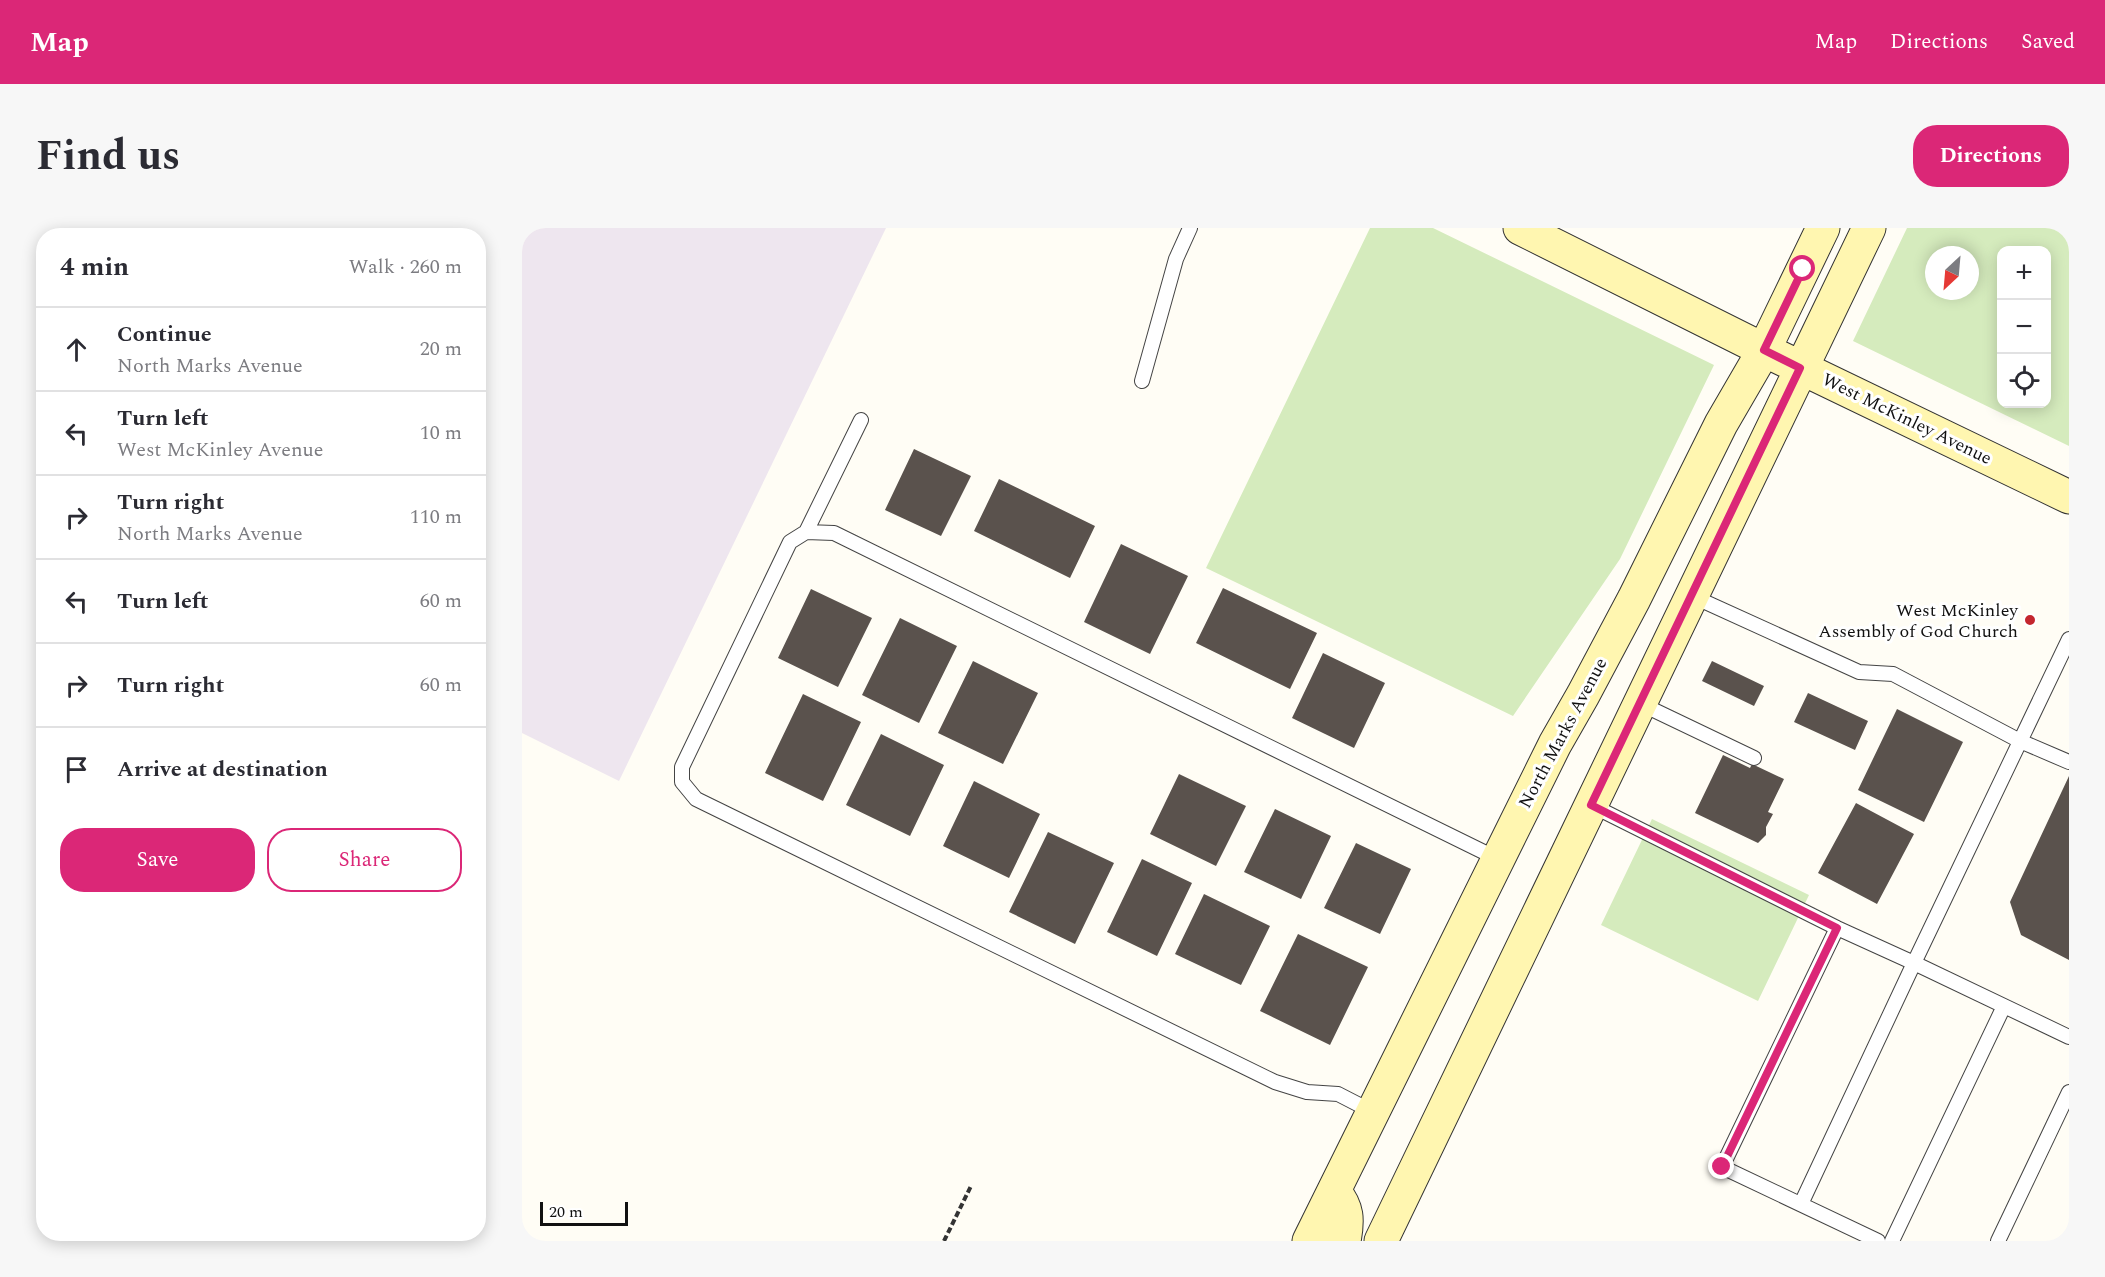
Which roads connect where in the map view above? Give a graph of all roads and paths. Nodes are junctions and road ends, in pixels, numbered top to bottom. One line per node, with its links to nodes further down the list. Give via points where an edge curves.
1 (1190, 228): 7 (lane, via 1176,259)
2 (1520, 228): 5 (main road, West McKinley Avenue)
3 (1823, 228): 5 (main road, North Marks Avenue)
4 (1869, 228): 6 (main road)
5 (1764, 350): 6 (main road, West McKinley Avenue); 18 (main road, North Marks Avenue, via 1721,424)
6 (1800, 368): 9 (main road, West McKinley Avenue); 11 (main road)
7 (1142, 381)
8 (861, 420): 10 (lane)
9 (2069, 497)
10 (806, 532): 18 (lane, via 834,533); 24 (lane, via 790,542 682,767 682,783 696,799 1275,1082 1307,1092 1338,1094)
11 (1691, 596): 13 (main road); 14 (lane, via 1859,672 1893,674)
12 (2069, 639): 14 (lane)
13 (1639, 703): 15 (lane); 17 (main road)
14 (2020, 741): 16 (lane); 20 (lane)
15 (1754, 758)
16 (2069, 762)
17 (1591, 805): 19 (lane); 31 (main road)
18 (1498, 859): 24 (main road, North Marks Avenue)
19 (1837, 928): 20 (lane); 27 (lane, via 1722,1167)
20 (1914, 963): 21 (lane); 27 (lane)
21 (2004, 1006): 22 (lane); 33 (lane)
22 (2069, 1037)
23 (2069, 1092): 34 (lane)
24 (1373, 1112): 26 (main road, North Marks Avenue)
25 (970, 1186): 28 (path)
26 (1334, 1191): 29 (main road, North Marks Avenue); 30 (main road, via 1347,1216)
27 (1801, 1204): 32 (lane)
28 (944, 1241)
29 (1309, 1241)
30 (1344, 1241)
31 (1381, 1241)
32 (1878, 1241)
33 (1892, 1241)
34 (1998, 1241)

